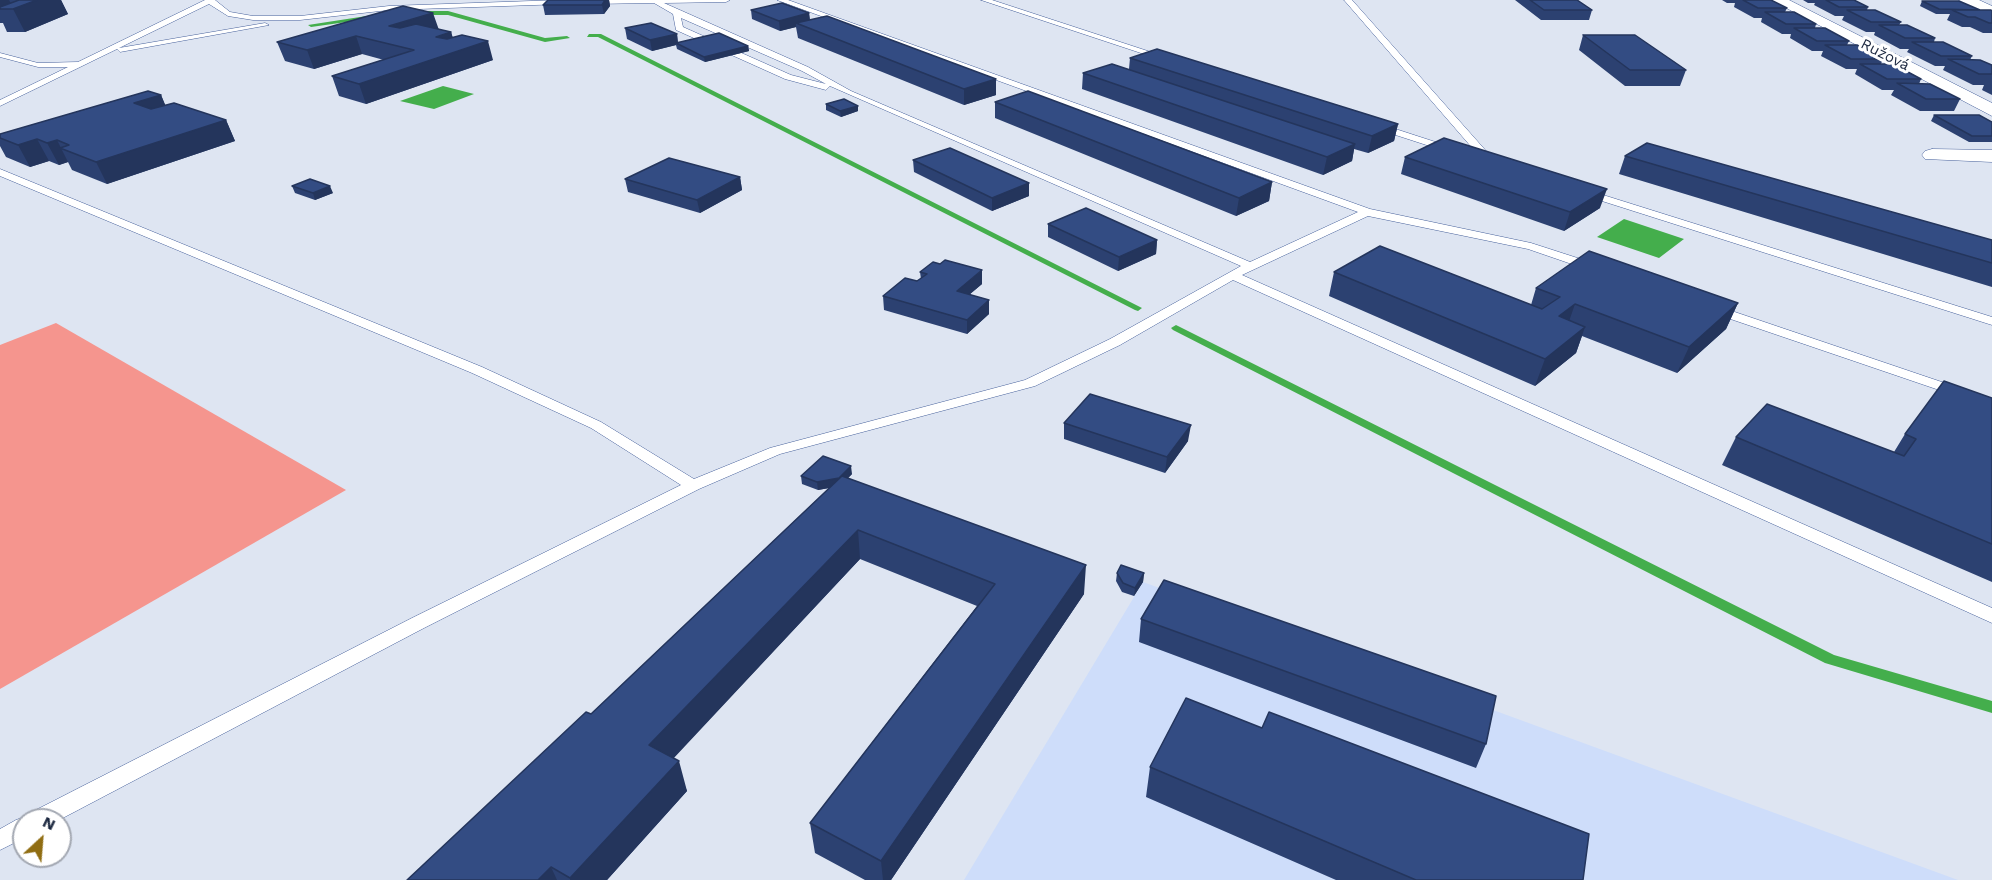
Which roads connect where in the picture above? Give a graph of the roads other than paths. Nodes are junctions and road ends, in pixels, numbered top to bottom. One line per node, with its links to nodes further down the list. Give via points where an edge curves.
1 (210, 0): 13 (lane, via 228,14); 14 (lane)
2 (726, 0): 8 (lane)
3 (781, 0): 28 (lane)
4 (985, 0): 16 (lane)
5 (1348, 0): 24 (lane, via 1498,165)
6 (1778, 0): 20 (street, Ružová)
7 (1966, 0): 11 (street)
8 (655, 1): 10 (lane); 12 (lane)
9 (576, 2): 13 (lane, via 388,8)
10 (587, 2)
11 (1992, 11)
12 (676, 13): 18 (lane, via 805,69); 18 (lane, via 679,28 788,77)
13 (300, 18): 14 (lane)
14 (109, 51): 17 (lane)
15 (0, 55): 17 (lane, via 38,65)
16 (1177, 62)
17 (82, 63): 19 (lane)
18 (848, 93): 29 (lane)
19 (0, 103)
20 (1992, 110)
21 (1368, 123): 22 (lane)
22 (1458, 152)
23 (1932, 155): 25 (street)
24 (1470, 156)
25 (1992, 156)
26 (0, 172): 35 (lane, via 477,370 596,425)
27 (1572, 188): 33 (lane)
28 (1367, 212): 29 (lane); 30 (lane, via 1530,246)
29 (1250, 266): 31 (lane)
30 (1609, 273)
31 (1232, 275): 35 (lane, via 1115,342 1030,383 775,451); 36 (lane)
32 (1698, 304): 34 (lane)
33 (1992, 321)
34 (1992, 404)
35 (693, 485): 37 (lane)
36 (1992, 616)
37 (61, 808)

